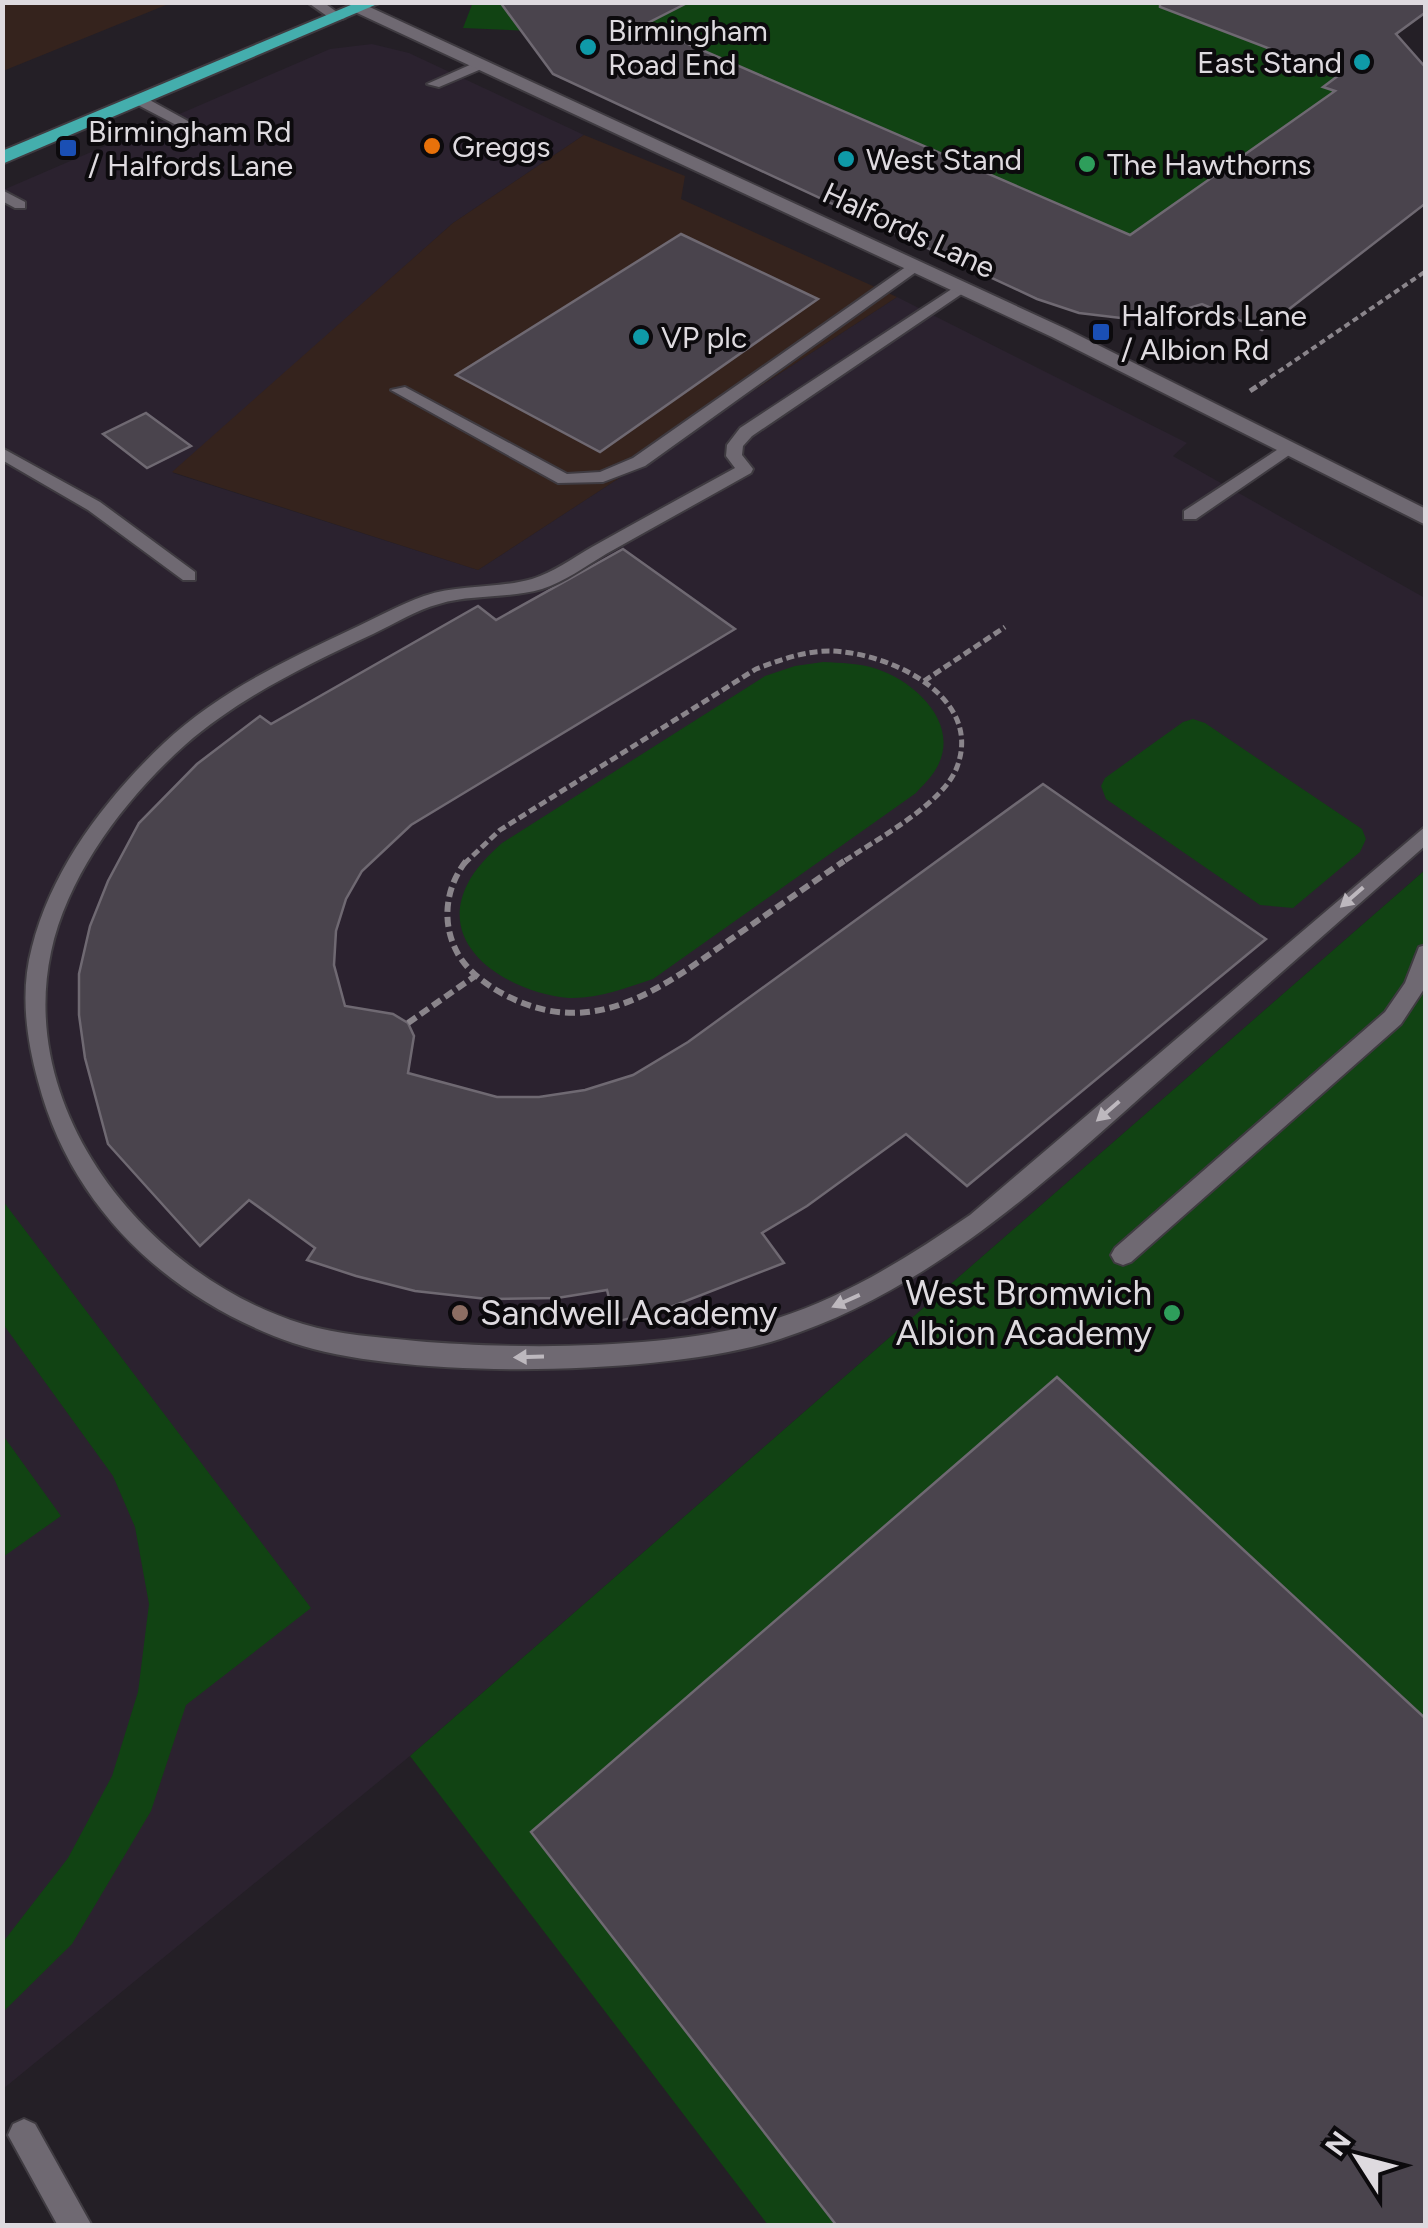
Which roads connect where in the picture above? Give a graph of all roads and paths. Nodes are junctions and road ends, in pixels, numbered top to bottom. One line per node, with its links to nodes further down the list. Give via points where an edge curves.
1 (313, 2): 3 (lane)
2 (368, 5): 3 (highway); 4 (street, Halfords Lane)
3 (339, 18): 6 (highway)
4 (481, 64): 5 (lane); 11 (street, Halfords Lane)
5 (434, 84)
6 (141, 101): 7 (lane); 8 (highway)
7 (210, 137)
8 (2, 158)
9 (2, 194): 10 (lane)
10 (20, 204)
11 (916, 266): 13 (street, Halfords Lane); 14 (lane, via 639,462 603,477 564,479)
12 (1426, 271): 15 (path)
13 (961, 288): 15 (street, Halfords Lane); 23 (lane, one-way to 13, via 1008,1200 941,1250 849,1301 746,1338 624,1354 499,1358 295,1332 223,1298 152,1250 96,1190 64,1128 41,1056 36,984 52,917 81,856 130,788 181,738 256,686 428,601 541,584 746,469 734,456 746,432)
14 (399, 390)
15 (1220, 412): 16 (street, Halfords Lane)
16 (1289, 447): 18 (lane); 19 (street, Halfords Lane)
17 (2, 452): 20 (lane, via 94,506)
18 (1190, 516)
19 (1426, 518)
20 (189, 576)
21 (1005, 627): 22 (path)
22 (924, 681): 25 (path, via 865,656 789,656 756,669 500,830 454,877 444,909 451,942); 25 (path, via 953,710 963,738 958,767 936,797 654,994 574,1014 536,1009)
23 (1426, 833)
24 (1426, 953): 27 (lane, via 1394,1018)
25 (475, 976): 26 (path)
26 (408, 1023)
27 (1123, 1255)
28 (24, 2135): 29 (lane)
29 (76, 2226)

